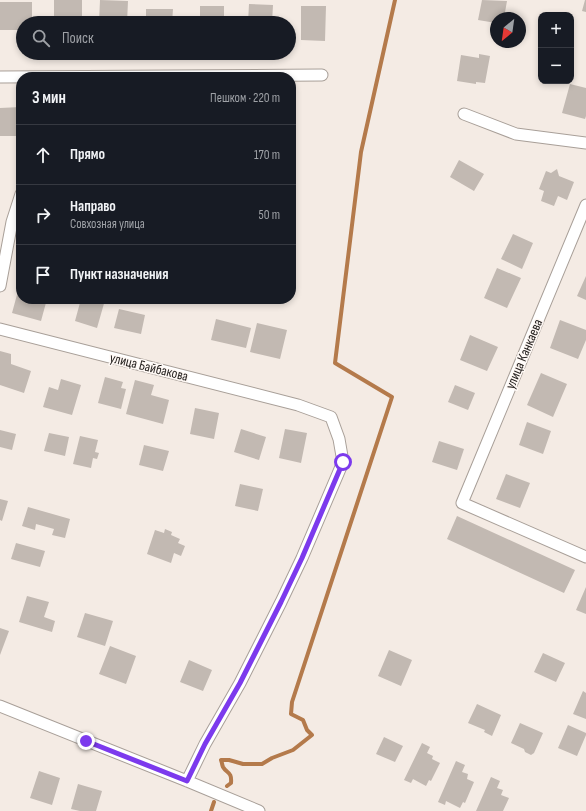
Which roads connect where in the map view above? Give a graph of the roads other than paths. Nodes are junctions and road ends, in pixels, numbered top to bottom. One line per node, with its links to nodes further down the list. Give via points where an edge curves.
1 (296, 75): 2 (street)
2 (322, 75)
3 (0, 77): 4 (street)
4 (16, 77)
5 (464, 114): 6 (street, via 516,134)
6 (586, 143)
7 (586, 206): 11 (street, улица Канкаева, via 462,503)
8 (16, 210): 9 (street)
9 (0, 286)
10 (0, 329): 13 (street, улица Байбакова, via 298,405 331,417 339,439 343,462 281,602)
11 (586, 557)
12 (0, 706): 13 (street)
13 (187, 781): 14 (street)
14 (259, 811)

